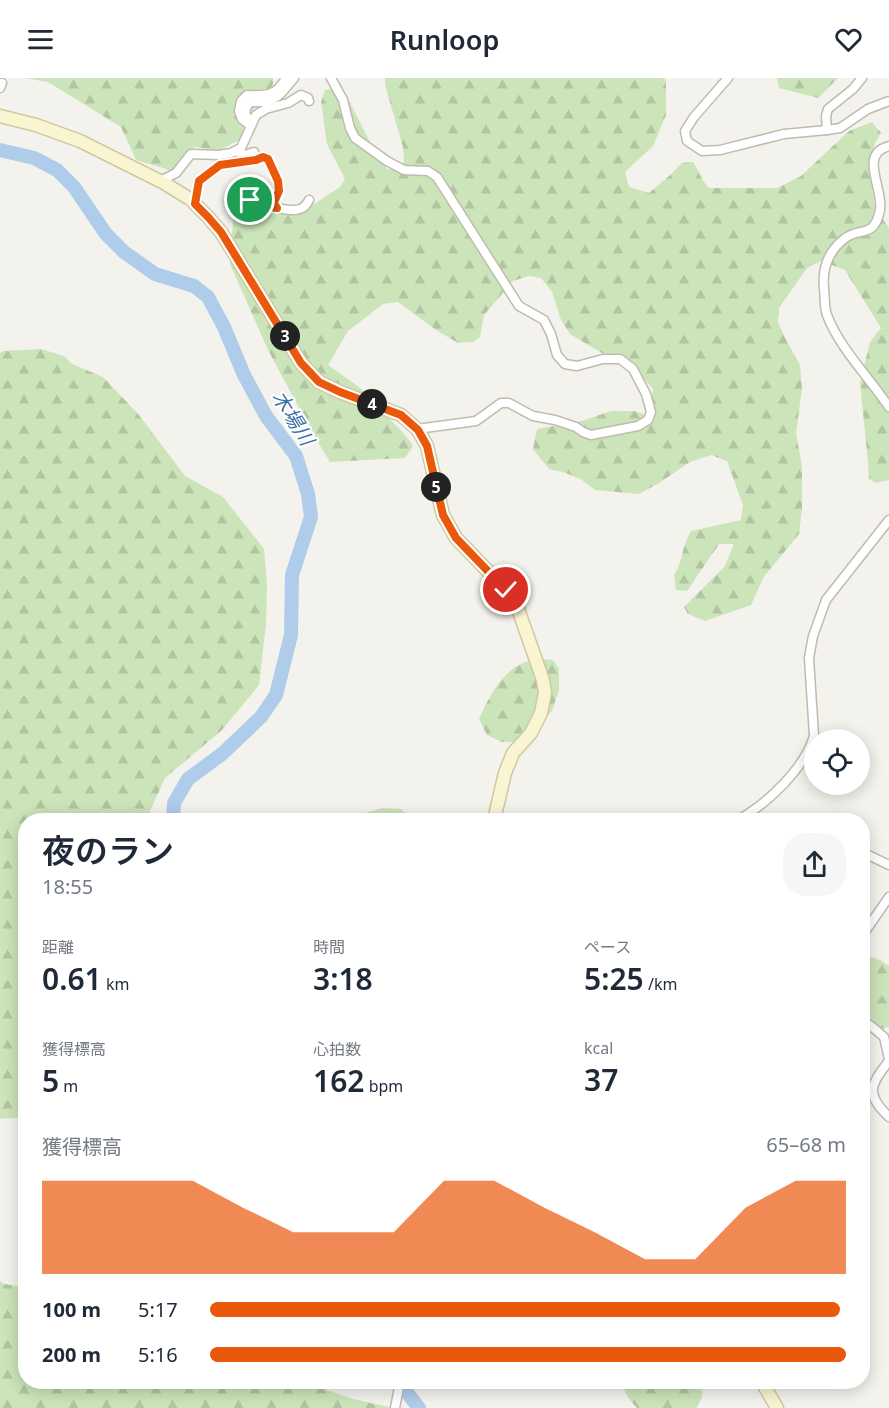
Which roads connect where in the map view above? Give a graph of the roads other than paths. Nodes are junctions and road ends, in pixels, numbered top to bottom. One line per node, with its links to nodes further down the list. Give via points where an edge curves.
1 (286, 78): 9 (street, via 272,94 247,95 241,101 238,111 242,119)
2 (294, 78): 9 (street, via 276,98 249,103 245,115)
3 (331, 78): 22 (street, via 355,138 404,170 428,171 437,177 519,306 544,320 557,355 565,364 577,366 620,359 633,369 651,412 648,420 638,426 591,435 501,403 476,421)
4 (728, 78): 10 (street, via 686,131 687,141 696,148 720,150 784,134)
5 (862, 78): 10 (street, via 828,109)
6 (309, 101): 9 (street, via 301,95 266,109 256,115)
7 (889, 101): 10 (street, via 868,109 840,128)
8 (0, 116): 15 (street, via 80,141)
9 (252, 124): 12 (street, via 241,148)
10 (827, 130)
11 (889, 146): 21 (street, via 878,150 873,166 881,203 878,222 867,231 846,236 835,247 824,266 823,281 826,313 835,332)
12 (233, 152): 13 (street); 14 (street); 15 (street, via 191,154 176,173)
13 (254, 152)
14 (234, 163): 19 (street, via 220,165 199,181); 20 (street, via 268,159 278,181)
15 (160, 181): 19 (street)
16 (259, 185): 20 (street, via 263,196)
17 (250, 200): 20 (street, via 268,207)
18 (309, 200): 20 (street, via 299,210)
19 (195, 204): 22 (street, via 221,232 301,363 319,382 401,415)
20 (274, 204)
21 (889, 406)
22 (417, 429): 24 (street, via 427,446 443,515 456,538 506,590 518,609 543,680 541,713 531,733 513,753)
23 (889, 520): 25 (street, via 821,611 809,658 812,746 781,788)
24 (496, 813)
25 (747, 813)
26 (870, 855): 27 (street)
27 (889, 865)
28 (889, 897): 29 (street)
29 (870, 924)
30 (870, 1025): 31 (street, via 884,1037)
31 (889, 1060): 32 (street, via 872,1089 877,1105)
32 (889, 1117)
33 (399, 1389): 35 (street)
34 (766, 1389): 36 (street)
35 (395, 1408)
36 (777, 1408)

